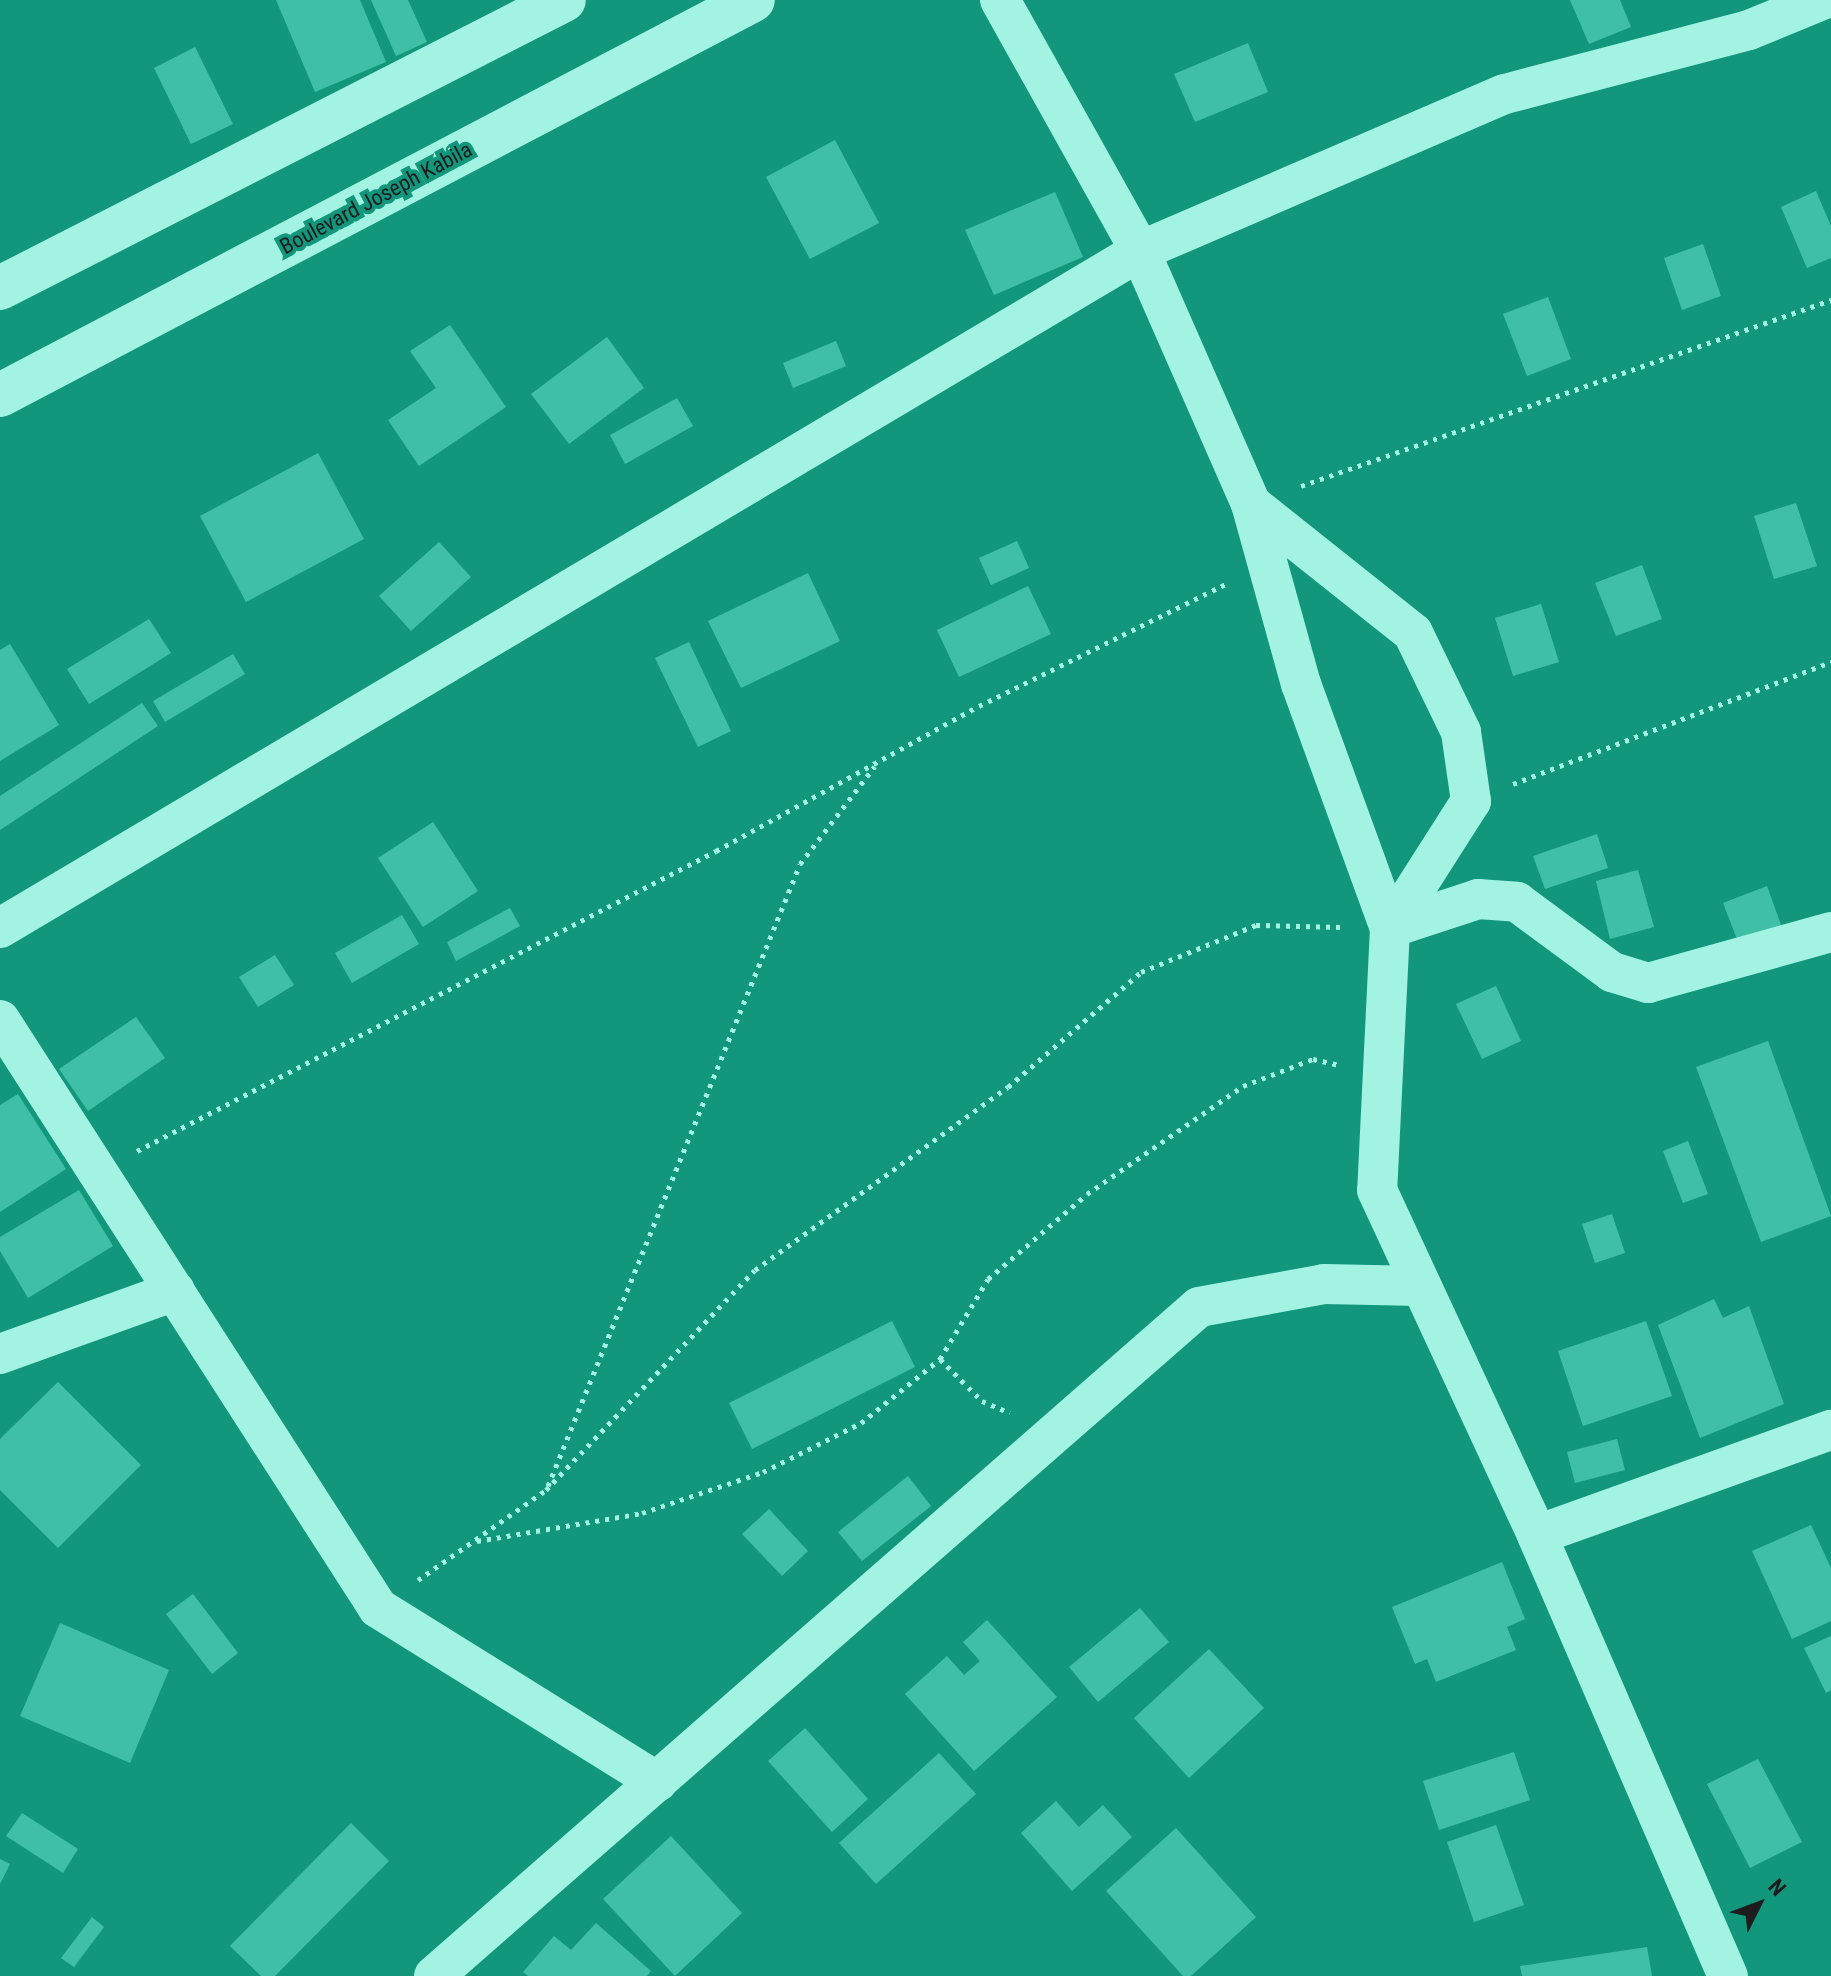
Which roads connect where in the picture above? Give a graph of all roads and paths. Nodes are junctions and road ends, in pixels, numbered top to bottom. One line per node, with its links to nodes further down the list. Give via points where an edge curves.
1 (564, 0): 6 (street)
2 (753, 0): 8 (street, Boulevard Joseph Kabila)
3 (1000, 0): 5 (street)
4 (1822, 0): 5 (street, via 1749,30 1505,94)
5 (1140, 251): 9 (street); 14 (street)
6 (0, 288)
7 (1831, 300): 9 (path)
8 (0, 395)
9 (1251, 504): 10 (street); 13 (street, via 1421,642 1461,732)
10 (1264, 565): 12 (path); 15 (street, via 1301,684)
11 (1831, 662): 13 (path)
12 (878, 762): 19 (path); 26 (path, via 800,864)
13 (1471, 801): 15 (street)
14 (0, 928)
15 (1390, 928): 16 (street, via 1478,899 1517,902 1612,972 1648,983); 18 (street); 26 (path, via 1256,925 1141,972 1008,1087 755,1270)
16 (1831, 932)
17 (0, 1020): 19 (street)
18 (1383, 1074): 20 (street, via 1377,1190); 23 (path, via 1313,1059 1243,1086 1087,1194 988,1279)
19 (97, 1171): 21 (street)
20 (1420, 1286): 25 (street, via 1324,1284 1199,1307); 27 (street)
21 (175, 1291): 22 (street); 29 (street)
22 (0, 1354)
23 (940, 1359): 25 (path, via 982,1401); 28 (path, via 861,1423 763,1472 642,1513)
24 (1831, 1430): 27 (street)
25 (1055, 1433): 30 (street)
26 (546, 1490): 28 (path)
27 (1537, 1535): 32 (street)
28 (472, 1542): 29 (path)
29 (378, 1608): 30 (street)
30 (657, 1782): 31 (street)
31 (434, 1976)
32 (1728, 1976)

